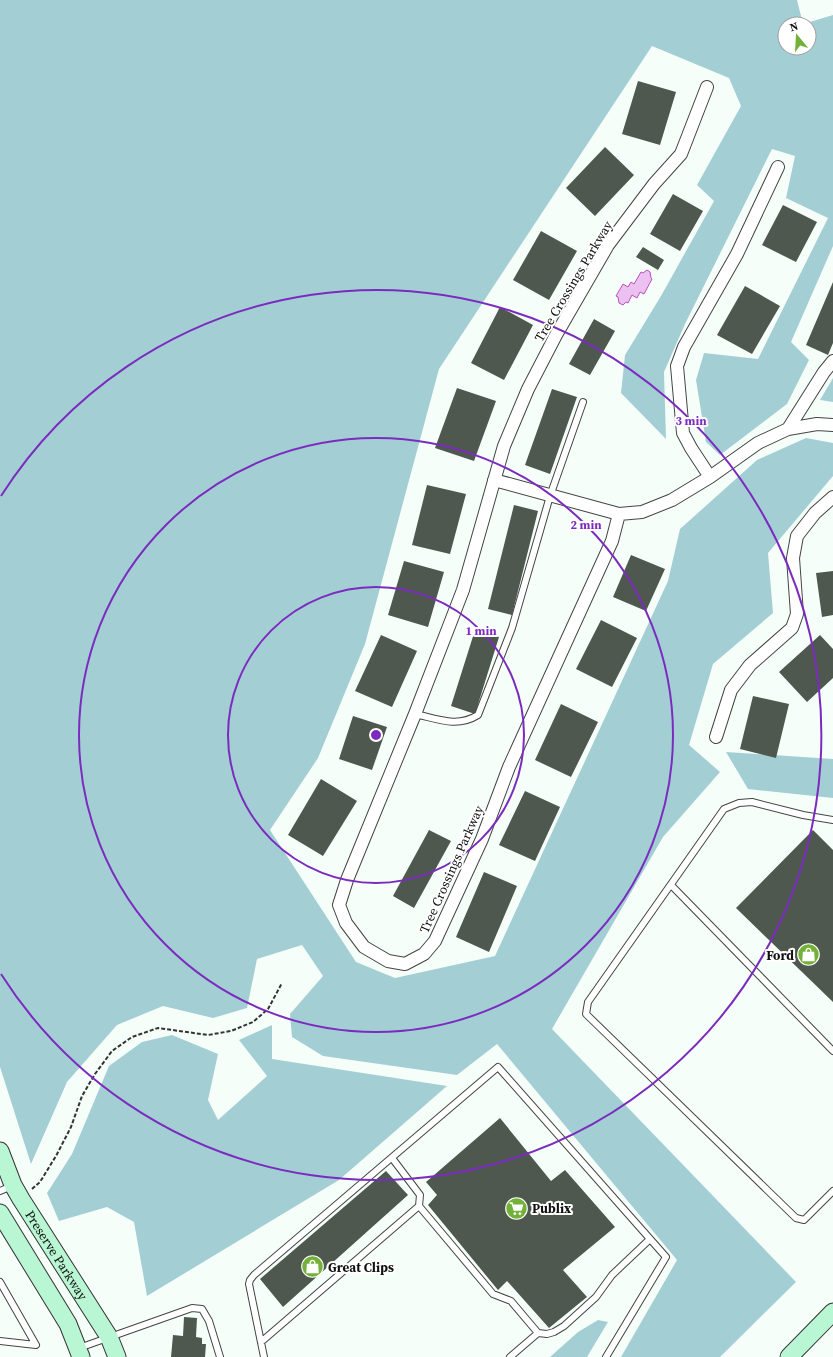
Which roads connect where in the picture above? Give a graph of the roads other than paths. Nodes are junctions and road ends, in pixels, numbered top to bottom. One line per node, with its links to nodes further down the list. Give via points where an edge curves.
1 (707, 87): 8 (street, Tree Crossings Parkway, via 681,154 654,184 608,245 556,335 528,389 504,446)
2 (778, 167): 7 (street, via 737,254 684,347 677,366 683,433)
3 (833, 361): 6 (street)
4 (583, 402): 9 (lane)
5 (833, 425): 6 (street, via 817,424)
6 (788, 429): 7 (street, via 758,443)
7 (710, 477): 11 (street, via 672,500 642,512)
8 (494, 480): 9 (street); 12 (street, Tree Crossings Parkway, via 463,590)
9 (550, 496): 11 (street); 12 (lane, via 512,628 478,715 469,720 452,722)
10 (833, 497): 13 (street, via 815,513 797,536 793,558 797,614 792,628 750,665 731,690)
11 (619, 514): 12 (street, Tree Crossings Parkway, via 612,541 509,767 482,839 435,941 424,954 405,964 388,961 364,947 346,923 340,905 347,880)
12 (415, 714)
13 (716, 737)
14 (833, 820): 15 (lane, via 752,802 738,803 724,809)
15 (671, 885): 16 (lane); 19 (lane, via 588,1002 586,1014 796,1218 804,1220)
16 (833, 1051)
17 (0, 1151): 20 (street, Preserve Parkway)
18 (392, 1158): 21 (lane, via 420,1195); 23 (lane, via 498,1067); 29 (lane, via 250,1280)
19 (833, 1191)
20 (11, 1192): 27 (street, Preserve Parkway)
21 (419, 1206): 26 (lane, via 493,1294 510,1301); 29 (lane)
22 (0, 1213): 30 (street, Preserve Parkway, via 68,1324)
23 (650, 1239): 26 (lane, via 612,1275 596,1297 564,1326 547,1334); 35 (lane, via 666,1257)
24 (0, 1282): 28 (lane, via 36,1345)
25 (833, 1312): 36 (street)
26 (538, 1333): 34 (lane)
27 (110, 1337): 30 (lane); 31 (street, Preserve Parkway); 32 (lane, via 192,1308 202,1309 209,1321)
28 (0, 1341)
29 (260, 1342): 33 (lane)
30 (80, 1353)
31 (117, 1357)
32 (220, 1357)
33 (264, 1357)
34 (510, 1357)
35 (606, 1357)
36 (789, 1357)

